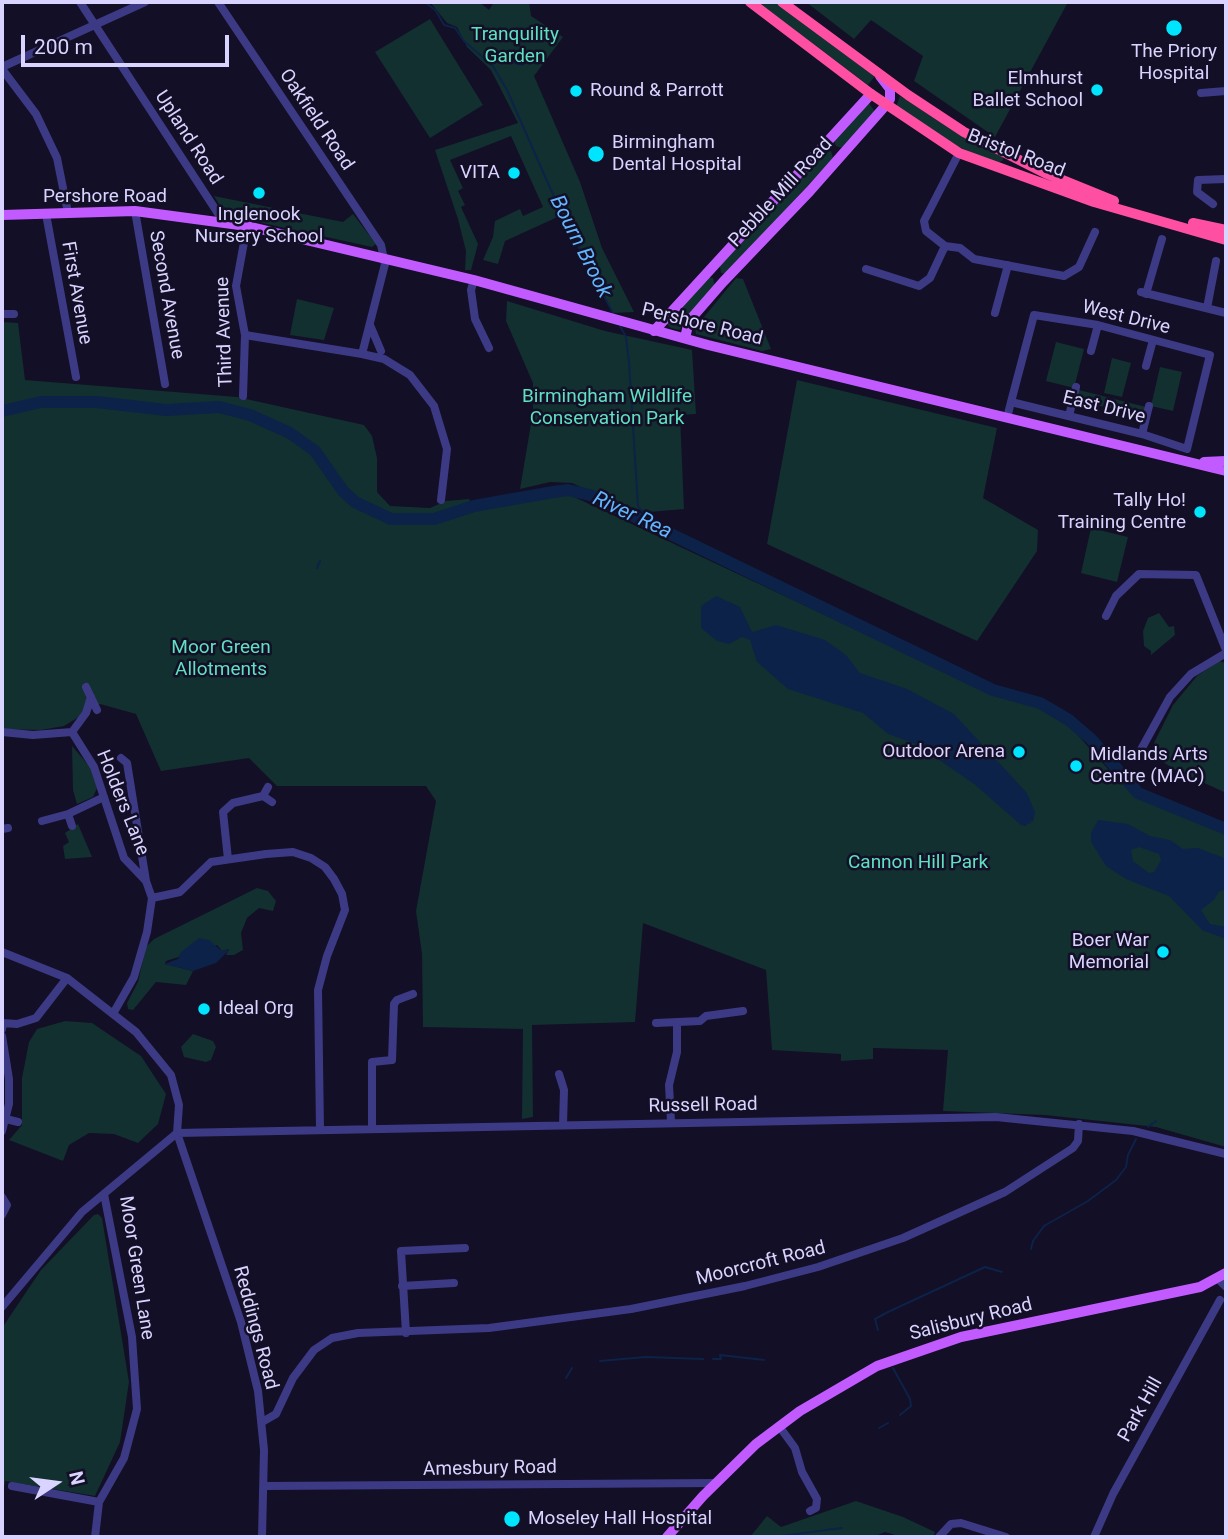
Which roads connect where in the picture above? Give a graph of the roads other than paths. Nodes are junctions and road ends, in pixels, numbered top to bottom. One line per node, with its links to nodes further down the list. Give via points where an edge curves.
1 (80, 2): 6 (street, Upland Road)
2 (145, 2): 6 (street)
3 (218, 2): 29 (street, Oakfield Road)
4 (750, 2): 11 (highway, Bristol Road)
5 (782, 2): 8 (highway, Bristol Road)
6 (95, 25): 7 (street); 22 (street, Upland Road)
7 (2, 68): 19 (street, via 36,114 57,158)
8 (877, 73): 12 (main road, via 890,89); 24 (highway, Bristol Road, via 964,132 1045,173 1120,203)
9 (1226, 90): 10 (street)
10 (1201, 93)
11 (871, 94): 12 (highway, Bristol Road); 13 (main road, Pebble Mill Road)
12 (886, 105): 14 (highway, Bristol Road); 15 (main road, Pebble Mill Road)
13 (827, 141): 15 (main road); 32 (main road, Pebble Mill Road)
14 (959, 153): 27 (highway, Bristol Road, via 1094,202); 28 (street, via 924,220 926,231)
15 (841, 155): 35 (main road, Pebble Mill Road)
16 (1226, 179): 17 (street, via 1198,180 1197,192)
17 (1213, 204)
18 (135, 211): 19 (main road, Pershore Road); 22 (main road, Pershore Road); 53 (street, Second Avenue)
19 (68, 213): 20 (main road, Pershore Road)
20 (46, 214): 21 (main road, Pershore Road); 52 (street, First Avenue)
21 (2, 215)
22 (223, 221): 23 (main road, Pershore Road)
23 (247, 226): 29 (main road, Pershore Road); 44 (street, Third Avenue, via 236,286)
24 (1226, 230)
25 (1095, 232): 31 (street, via 1073,274)
26 (1162, 239): 36 (street, via 1144,293)
27 (1226, 240)
28 (945, 246): 31 (street, via 960,248 974,259); 33 (street, via 928,281 919,286)
29 (385, 257): 34 (main road, Pershore Road); 41 (street)
30 (1216, 261): 36 (street)
31 (1008, 265): 37 (street)
32 (710, 268): 35 (main road); 43 (main road, Pebble Mill Road)
33 (866, 270)
34 (474, 280): 43 (main road, Pershore Road); 47 (street, via 475,319)
35 (723, 282): 45 (main road, Pebble Mill Road, via 689,321)
36 (1207, 307): 38 (street)
37 (995, 313)
38 (1226, 313)
39 (2, 314): 40 (street)
40 (14, 314)
41 (369, 322): 48 (street); 50 (street)
42 (1098, 325): 46 (street, West Drive); 49 (street); 56 (street, West Drive, via 1034,315)
43 (654, 331): 45 (main road, Pershore Road)
44 (244, 334): 50 (street); 55 (street, Third Avenue)
45 (685, 338): 59 (main road, Pershore Road)
46 (1153, 340): 51 (street); 63 (street, West Drive, via 1210,355)
47 (489, 348)
48 (381, 351)
49 (1091, 351)
50 (362, 354): 67 (street, via 384,359 410,375 434,406 447,449)
51 (1146, 366)
52 (76, 377)
53 (165, 384)
54 (1076, 387): 58 (street)
55 (243, 396)
56 (1011, 402): 58 (street, East Drive); 59 (street)
57 (1149, 406): 61 (street)
58 (1069, 416): 60 (street, East Drive)
59 (1007, 418): 62 (main road, Pershore Road)
60 (1114, 427): 61 (street, East Drive); 62 (street)
61 (1142, 433): 63 (street, East Drive)
62 (1110, 443): 65 (main road, Pershore Road)
63 (1187, 449)
64 (1226, 461): 65 (main road, Pershore Road)
65 (1186, 462): 66 (main road, Pershore Road)
66 (1226, 471)
67 (441, 500)
68 (1105, 616): 69 (street, via 1116,596 1139,574 1196,575)
69 (1226, 652): 75 (street, via 1191,674 1170,697)
70 (86, 687): 71 (street)
71 (90, 697): 72 (street); 74 (street, via 86,713)
72 (97, 710)
73 (2, 732): 74 (street, via 33,736)
74 (72, 732): 79 (street, Holders Lane, via 94,767)
75 (1138, 755)
76 (121, 758): 85 (street, Holders Lane, via 127,762)
77 (268, 787): 78 (street)
78 (263, 796): 80 (street); 84 (street, via 233,803 223,811)
79 (104, 797): 81 (street); 85 (street, Holders Lane, via 124,859)
80 (272, 802)
81 (68, 814): 82 (street); 83 (street)
82 (41, 821)
83 (72, 826)
84 (228, 859): 86 (street, via 211,862 180,892); 102 (street, via 302,855 325,867 342,894 342,923 318,990)
85 (146, 881): 86 (street, Holders Lane)
86 (152, 898): 91 (street, Holders Lane, via 134,977)
87 (2, 952): 88 (street)
88 (67, 978): 91 (street); 94 (street, via 36,1018)
89 (413, 994): 103 (street, via 394,1004 391,1059 372,1062)
90 (743, 1011): 93 (street)
91 (114, 1012): 105 (street, via 168,1068 179,1105)
92 (656, 1023): 93 (street)
93 (677, 1023): 99 (street, via 677,1052 669,1085)
94 (2, 1024)
95 (2, 1036): 97 (street, via 9,1079)
96 (559, 1074): 101 (street, via 565,1090)
97 (6, 1119): 98 (street); 104 (street)
98 (18, 1122)
99 (671, 1122): 100 (street, Russell Road, via 996,1117); 101 (street, Russell Road)
100 (1079, 1124): 106 (street, Russell Road, via 1133,1130); 116 (street, Moorcroft Road, via 1073,1148 1005,1192 903,1238 818,1267 631,1309 489,1328)
101 (563, 1125): 103 (street, Russell Road)
102 (320, 1129): 103 (street, Russell Road); 105 (street, Russell Road)
103 (372, 1129)
104 (2, 1131)
105 (177, 1133): 107 (street, Moor Green Lane); 117 (street, Reddings Road, via 241,1322)
106 (1226, 1154)
107 (104, 1194): 115 (street, via 57,1238); 122 (street, Moor Green Lane, via 132,1337 137,1409 124,1458)
108 (2, 1197): 109 (street, via 7,1205)
109 (2, 1215)
110 (465, 1248): 113 (street, via 401,1251)
111 (1224, 1280): 118 (main road, Salisbury Road, via 936,1343 852,1379)
112 (454, 1283): 113 (street)
113 (402, 1286): 116 (street)
114 (1220, 1300): 129 (street, Park Hill)
115 (2, 1307)
116 (406, 1333): 117 (street, Moorcroft Road, via 332,1338 314,1350 293,1378 276,1414)
117 (262, 1422): 121 (street, Reddings Road)
118 (779, 1426): 119 (main road, Salisbury Road); 123 (street, via 795,1448 817,1499 816,1508)
119 (716, 1483): 121 (street, Amesbury Road); 126 (main road, Salisbury Road)
120 (12, 1486): 122 (street)
121 (265, 1486): 125 (street, Reddings Road)
122 (99, 1502): 124 (street, Moor Green Lane)
123 (810, 1511)
124 (95, 1537)
125 (262, 1537)
126 (667, 1537)
127 (939, 1537): 128 (street, via 951,1524 961,1523)
128 (1006, 1537)
129 (1094, 1537)

